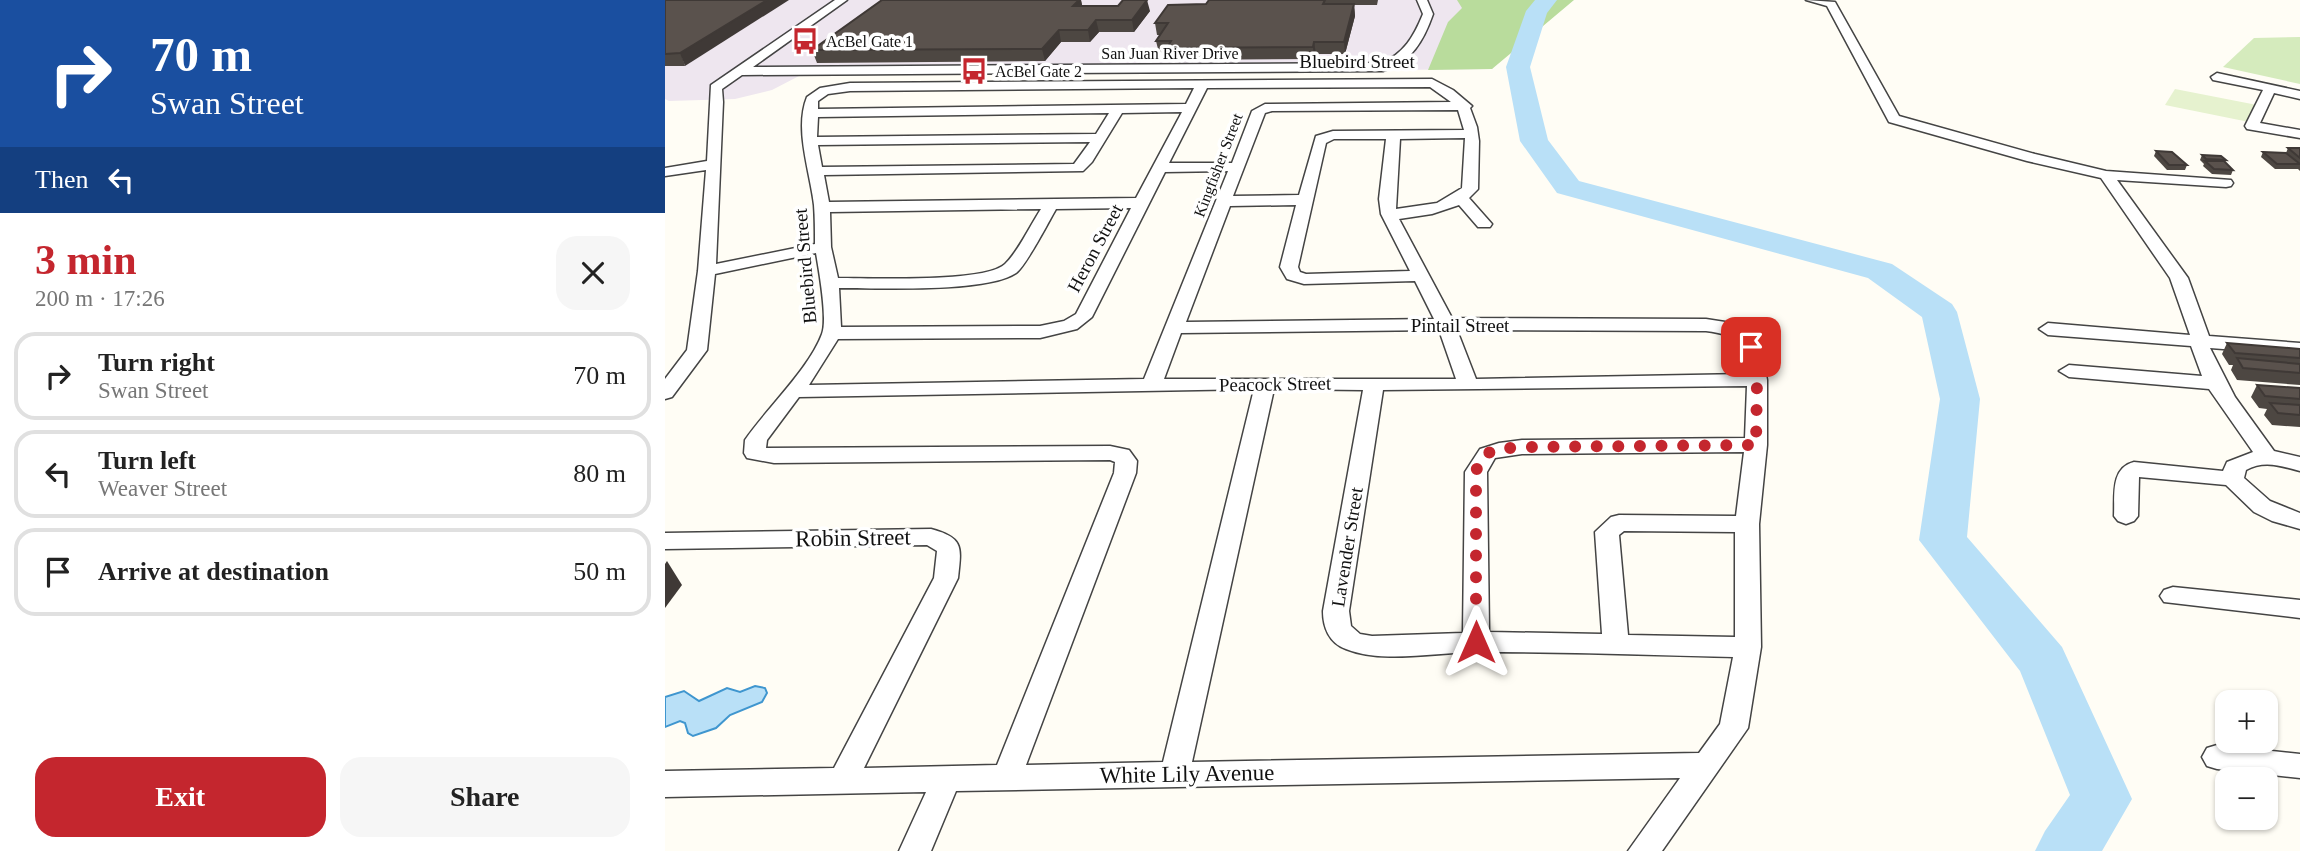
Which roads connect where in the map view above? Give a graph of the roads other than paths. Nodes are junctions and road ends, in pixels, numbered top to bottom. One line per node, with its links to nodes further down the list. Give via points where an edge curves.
1 (842, 0): 4 (street)
2 (1422, 0): 4 (street, San Juan River Drive, via 1428,14 1410,50 1397,63 1383,67)
3 (1811, 0): 23 (street, via 1831,4 1894,119)
4 (742, 71): 18 (street, via 738,86 717,102)
5 (2217, 77): 7 (street)
6 (1203, 84): 9 (street, Bluebird Street, via 1420,82 1439,86); 10 (street, Heron Street); 12 (street, Bluebird Street, via 850,87 824,91 812,100)
7 (2270, 88): 8 (street); 14 (street, via 2252,126)
8 (2300, 94)
9 (1465, 106): 13 (street); 19 (street, Kingfisher Street, via 1270,107 1256,114)
10 (1190, 108): 11 (street); 20 (street, Heron Street)
11 (1117, 111): 12 (street); 16 (street)
12 (810, 113): 17 (street, Bluebird Street)
13 (1470, 134): 15 (street); 25 (street, via 1470,189)
14 (2300, 134)
15 (1393, 135): 26 (street, via 1321,139); 31 (street)
16 (1100, 138): 17 (street); 21 (street, via 1082,165 1070,169)
17 (810, 141): 21 (street, Bluebird Street)
18 (714, 164): 22 (street); 34 (street)
19 (1236, 167): 20 (street); 27 (street, Kingfisher Street)
20 (1158, 168): 28 (street, Heron Street)
21 (816, 171): 30 (street, Bluebird Street)
22 (665, 172)
23 (2106, 175): 24 (street); 41 (street, via 2179,278 2199,333)
24 (2225, 183)
25 (1461, 198): 31 (street, via 1419,214); 32 (street)
26 (1306, 200): 27 (street); 35 (street, via 1289,267 1293,275 1304,279)
27 (1223, 201): 38 (street, Kingfisher Street)
28 (1143, 203): 29 (street); 40 (street, Heron Street, via 1083,317 1070,325 1040,332)
29 (1051, 205): 30 (street); 36 (street, via 1011,269 1000,275 972,280)
30 (822, 207): 33 (street, Bluebird Street)
31 (1389, 214): 35 (street)
32 (1484, 224)
33 (823, 247): 34 (street); 36 (street, Bluebird Street)
34 (707, 271): 51 (street, via 697,349)
35 (1420, 276): 37 (street)
36 (830, 283): 40 (street, Bluebird Street)
37 (1446, 324): 38 (street, Pintail Street); 44 (street, Pintail Street, via 1731,328 1751,347); 48 (street)
38 (1174, 328): 49 (street, Kingfisher Street)
39 (2048, 329): 41 (street)
40 (832, 333): 50 (street, Bluebird Street)
41 (2198, 342): 42 (street); 47 (street)
42 (2300, 348)
43 (2069, 371): 47 (street)
44 (1757, 380): 48 (street, Peacock Street); 52 (street)
45 (1265, 383): 46 (street, Peacock Street); 49 (street, Peacock Street); 68 (street)
46 (1374, 383): 48 (street, Peacock Street); 62 (street, Lavender Street, via 1336,611 1339,634 1355,645)
47 (2215, 383): 53 (street)
48 (1468, 385)
49 (1152, 386): 50 (street, Peacock Street)
50 (793, 391): 69 (street, Bluebird Street, via 755,440 755,453 1110,453 1126,461)
51 (665, 393)
52 (1756, 445): 58 (street); 62 (street, via 1522,447 1487,453 1476,472)
53 (2267, 457): 54 (street); 55 (street, via 2246,459 2235,467)
54 (2300, 464)
55 (2233, 479): 56 (street, via 2134,469 2127,476); 57 (street, via 2244,495 2266,510)
56 (2126, 516)
57 (2300, 521)
58 (1747, 524): 63 (street, via 1619,523 1607,532); 64 (street)
59 (665, 541): 71 (street, Robin Street, via 931,537 949,548 946,578)
60 (2173, 596): 61 (street)
61 (2300, 609)
62 (1476, 642): 63 (street, Lavender Street)
63 (1616, 644): 64 (street, Lavender Street)
64 (1748, 647): 66 (street, via 1734,728)
65 (2217, 757): 67 (street)
66 (1708, 765): 68 (street, White Lily Avenue); 74 (street)
67 (2300, 766)
68 (1175, 775): 69 (street, White Lily Avenue)
69 (1007, 777): 70 (street, White Lily Avenue)
70 (947, 778): 71 (street, White Lily Avenue); 73 (street)
71 (843, 780): 72 (street, White Lily Avenue)
72 (665, 784)
73 (915, 851)
74 (1644, 851)

